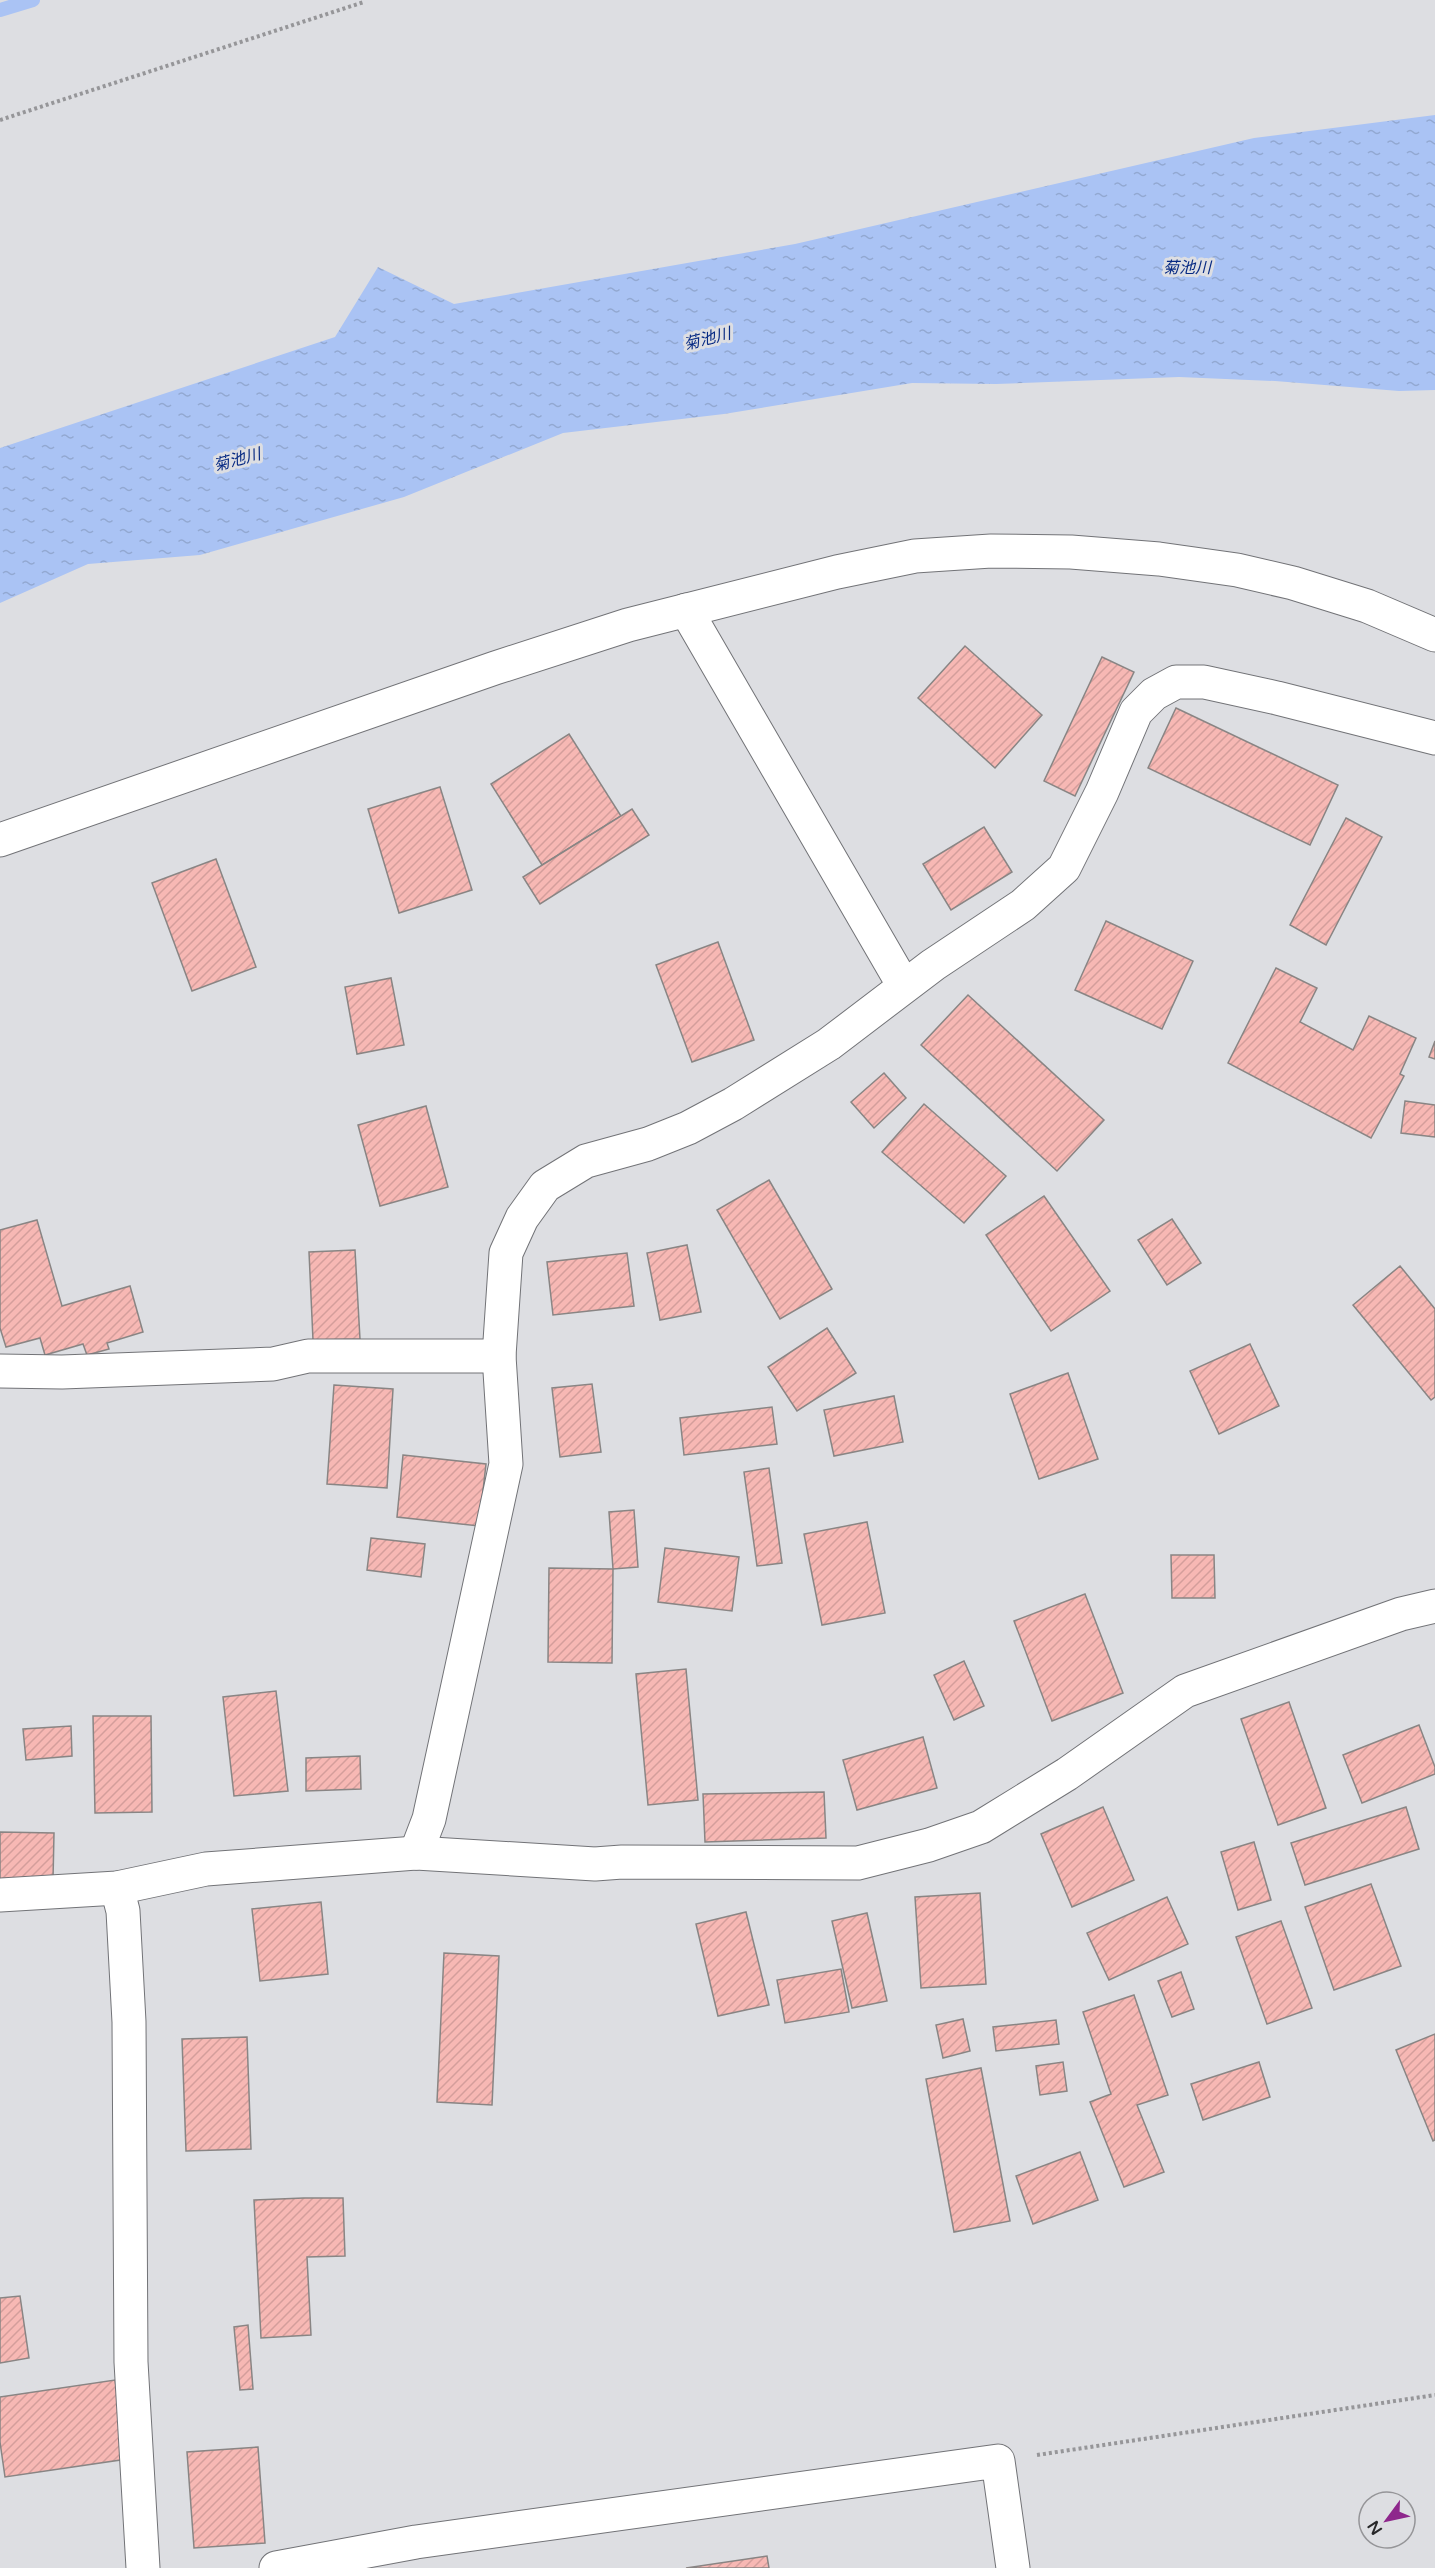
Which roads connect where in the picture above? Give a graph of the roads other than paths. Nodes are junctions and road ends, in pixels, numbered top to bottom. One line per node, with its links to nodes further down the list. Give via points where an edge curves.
1 (686, 610): 2 (street, via 915,556 991,551 1071,552 1238,570 1367,606); 4 (street, via 495,668); 5 (street)
2 (1435, 635)
3 (1435, 738): 5 (street, via 1203,682 1176,682 1154,694 1136,712 1064,868 1023,905)
4 (0, 840)
5 (904, 986): 6 (street, via 829,1044 734,1104 648,1144 586,1161 545,1186 522,1218 506,1252)
6 (499, 1356): 7 (street, via 308,1356 273,1364); 9 (street, via 506,1464 429,1819)
7 (0, 1371)
8 (1435, 1606): 9 (street, via 1401,1614 1185,1691 1077,1767 981,1827 858,1863 595,1864)
9 (416, 1853): 10 (street, via 206,1869)
10 (117, 1888): 11 (street); 12 (street, via 123,1911 129,2022 131,2362)
11 (0, 1895)
12 (142, 2568)
13 (276, 2568): 14 (street, via 416,2542 998,2461)
14 (1013, 2568)

